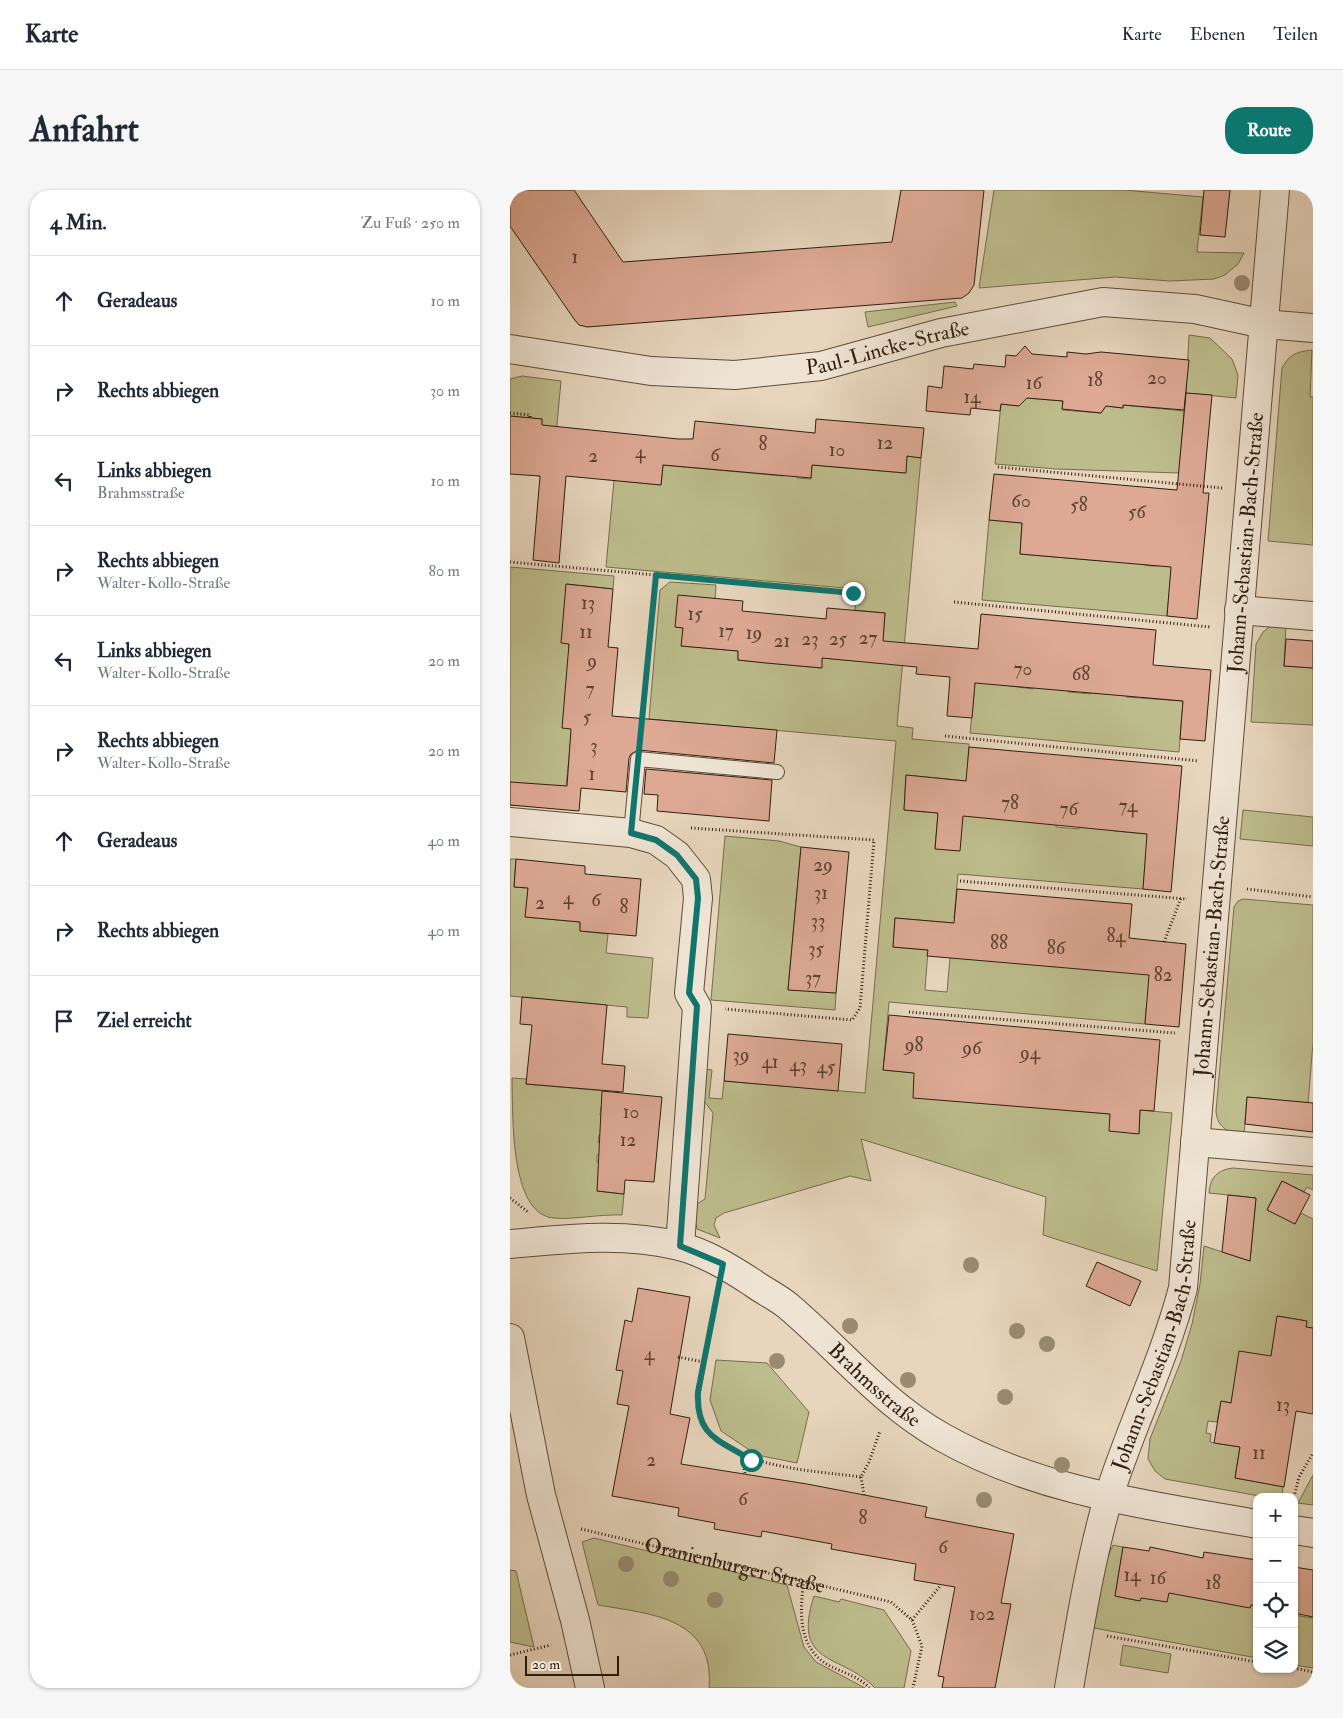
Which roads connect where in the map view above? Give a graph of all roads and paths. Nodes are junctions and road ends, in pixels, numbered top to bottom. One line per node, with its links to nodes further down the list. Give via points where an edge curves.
1 (1274, 190): 2 (street, Johann-Sebastian-Bach-Straße)
2 (1264, 324): 3 (street, Paul-Lincke-Straße); 4 (street, Paul-Lincke-Straße, via 1195,309 1103,302 940,333 821,366 735,375 651,371); 8 (street, Johann-Sebastian-Bach-Straße)
3 (1313, 328)
4 (510, 349)
5 (510, 413): 6 (path, via 530,415)
6 (530, 418)
7 (998, 467): 8 (path)
8 (1250, 490): 14 (street, Johann-Sebastian-Bach-Straße)
9 (510, 562): 10 (path)
10 (656, 575): 11 (path); 16 (path)
11 (853, 593)
12 (954, 602): 14 (path)
13 (1313, 616): 14 (street)
14 (1239, 620): 17 (street, Johann-Sebastian-Bach-Straße)
15 (946, 736): 17 (path)
16 (638, 759): 18 (lane); 20 (lane)
17 (1227, 764): 22 (street, Johann-Sebastian-Bach-Straße)
18 (777, 772)
19 (510, 822): 20 (street)
20 (643, 837): 26 (street, via 677,855 696,879 698,898 689,993); 26 (path, via 693,827 874,840 860,1008 852,1020)
21 (960, 881): 24 (path)
22 (1216, 893): 23 (path); 24 (path); 29 (street, Johann-Sebastian-Bach-Straße)
23 (1313, 897)
24 (1182, 898): 25 (path)
25 (1164, 942)
26 (697, 1006): 34 (street)
27 (909, 1012): 28 (path)
28 (1176, 1033)
29 (1195, 1142): 30 (street); 46 (street, Johann-Sebastian-Bach-Straße, via 1183,1288 1172,1328)
30 (1313, 1152)
31 (510, 1198): 32 (path)
32 (533, 1216)
33 (510, 1244): 34 (street, Brahmsstraße, via 628,1237)
34 (680, 1246): 35 (street, Brahmsstraße)
35 (723, 1264): 38 (path); 39 (street, Brahmsstraße, via 787,1306)
36 (510, 1338): 48 (street, via 541,1494)
37 (678, 1356): 38 (path)
38 (704, 1362): 41 (path, via 698,1400 700,1422 710,1435)
39 (891, 1402): 43 (path); 46 (street, Brahmsstraße, via 941,1436 990,1462 1023,1475)
40 (1313, 1453): 44 (path, via 1299,1477)
41 (742, 1454): 42 (path); 43 (path, via 751,1460 773,1465)
42 (745, 1474)
43 (861, 1477): 45 (path)
44 (1295, 1493)
45 (864, 1495)
46 (1108, 1498): 47 (street, Brahmsstraße); 54 (street, Johann-Sebastian-Bach-Straße)
47 (1253, 1523)
48 (551, 1528): 51 (path, Oranienburger Straße, via 589,1529); 55 (street)
49 (1298, 1531): 50 (street)
50 (1313, 1533)
51 (804, 1581): 53 (path, Oranienburger Straße, via 891,1602); 61 (path, via 799,1611 810,1650 830,1666)
52 (942, 1585): 53 (path)
53 (912, 1620): 62 (path, Oranienburger Straße, via 922,1646)
54 (1079, 1631): 57 (path); 63 (street, Johann-Sebastian-Bach-Straße)
55 (579, 1639): 56 (path); 60 (street)
56 (510, 1655)
57 (1253, 1661)
58 (1298, 1669): 59 (path)
59 (1313, 1672)
60 (590, 1688)
61 (869, 1688)
62 (913, 1688)
63 (1069, 1688)

